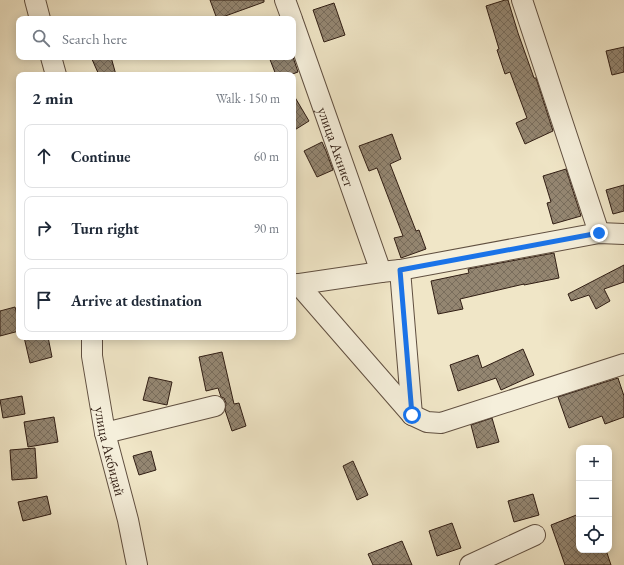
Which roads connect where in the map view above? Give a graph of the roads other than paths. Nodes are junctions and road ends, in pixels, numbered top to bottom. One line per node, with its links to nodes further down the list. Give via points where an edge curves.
1 (35, 0): 4 (street)
2 (285, 0): 5 (street)
3 (522, 0): 9 (street)
4 (39, 16)
5 (291, 16)
6 (296, 30): 11 (street, улица Акниет)
7 (52, 60): 8 (street)
8 (55, 72)
9 (599, 233): 10 (street); 11 (street)
10 (624, 234)
11 (390, 271): 12 (street); 17 (street, улица Акниет)
12 (296, 284)
13 (296, 285): 17 (street)
14 (92, 340): 18 (street, улица Акбидай, via 92,356)
15 (624, 364): 17 (street, via 440,422 427,422)
16 (214, 406): 18 (street)
17 (412, 415)
18 (105, 433): 20 (street, улица Акбидай)
19 (535, 535): 21 (street)
20 (137, 565)
21 (470, 565)

